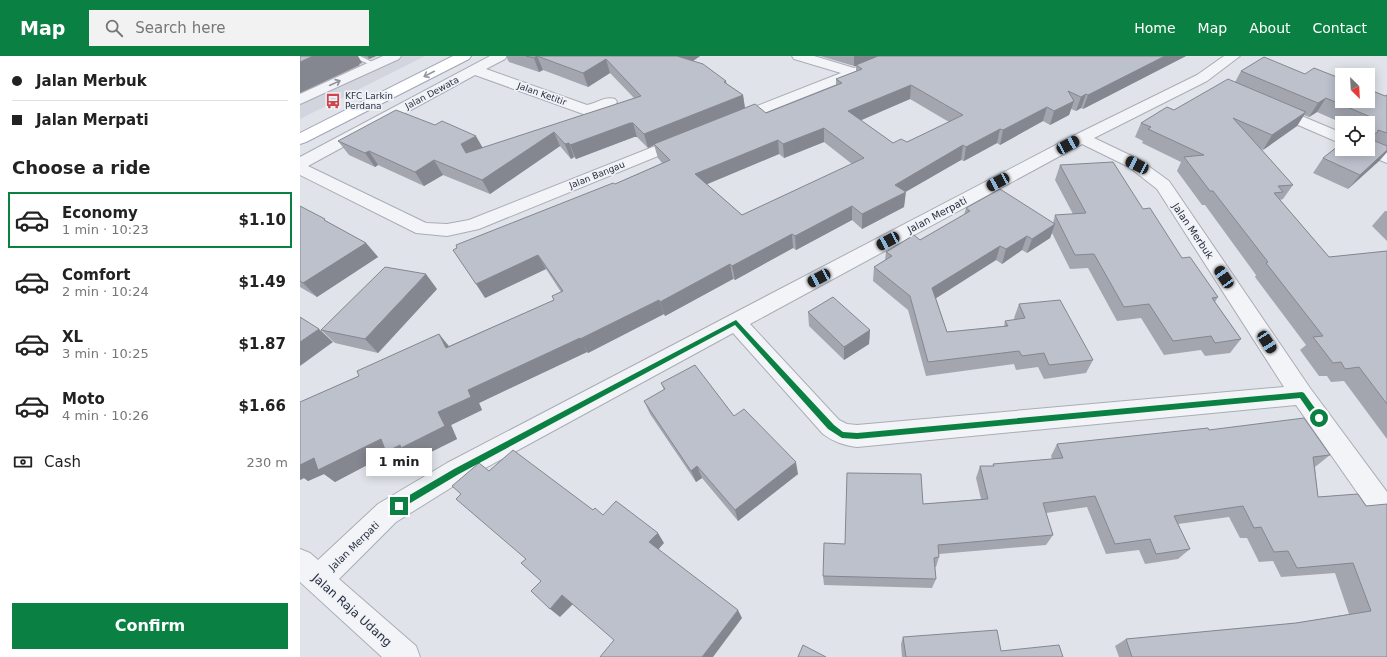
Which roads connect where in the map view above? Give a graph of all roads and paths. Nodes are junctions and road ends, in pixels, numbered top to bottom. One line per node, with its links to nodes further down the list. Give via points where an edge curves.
1 (354, 56): 9 (lane)
2 (394, 56): 9 (street)
3 (440, 56): 16 (main road)
4 (464, 56): 20 (main road, one-way to 20)
5 (500, 56): 10 (street, Jalan Dewata)
6 (799, 56): 11 (street)
7 (894, 56): 11 (street)
8 (1233, 56): 19 (street, Jalan Merpati, via 1209,81)
9 (375, 65): 12 (street, one-way to 9)
10 (474, 70): 13 (street, Jalan Ketitir, via 586,110); 23 (street, Jalan Dewata)
11 (854, 72): 15 (street)
12 (300, 100)
13 (610, 102)
14 (1258, 102): 18 (street)
15 (722, 125)
16 (300, 128)
17 (700, 134): 24 (street, Jalan Bangau, via 473,225 447,230 423,229)
18 (1335, 135)
19 (1081, 138): 25 (street, Jalan Merpati); 26 (street, Jalan Merbuk, via 1137,165 1163,185)
20 (300, 139)
21 (1375, 153): 22 (street)
22 (1387, 158)
23 (300, 164)
24 (300, 170)
25 (736, 322): 26 (street, via 831,427 842,434 857,436); 28 (street, Jalan Merpati, via 456,471 387,513)
26 (1302, 395): 27 (street, Jalan Merbuk)
27 (1387, 513)
28 (309, 571): 29 (street, Jalan Raja Udang)
29 (405, 657)

